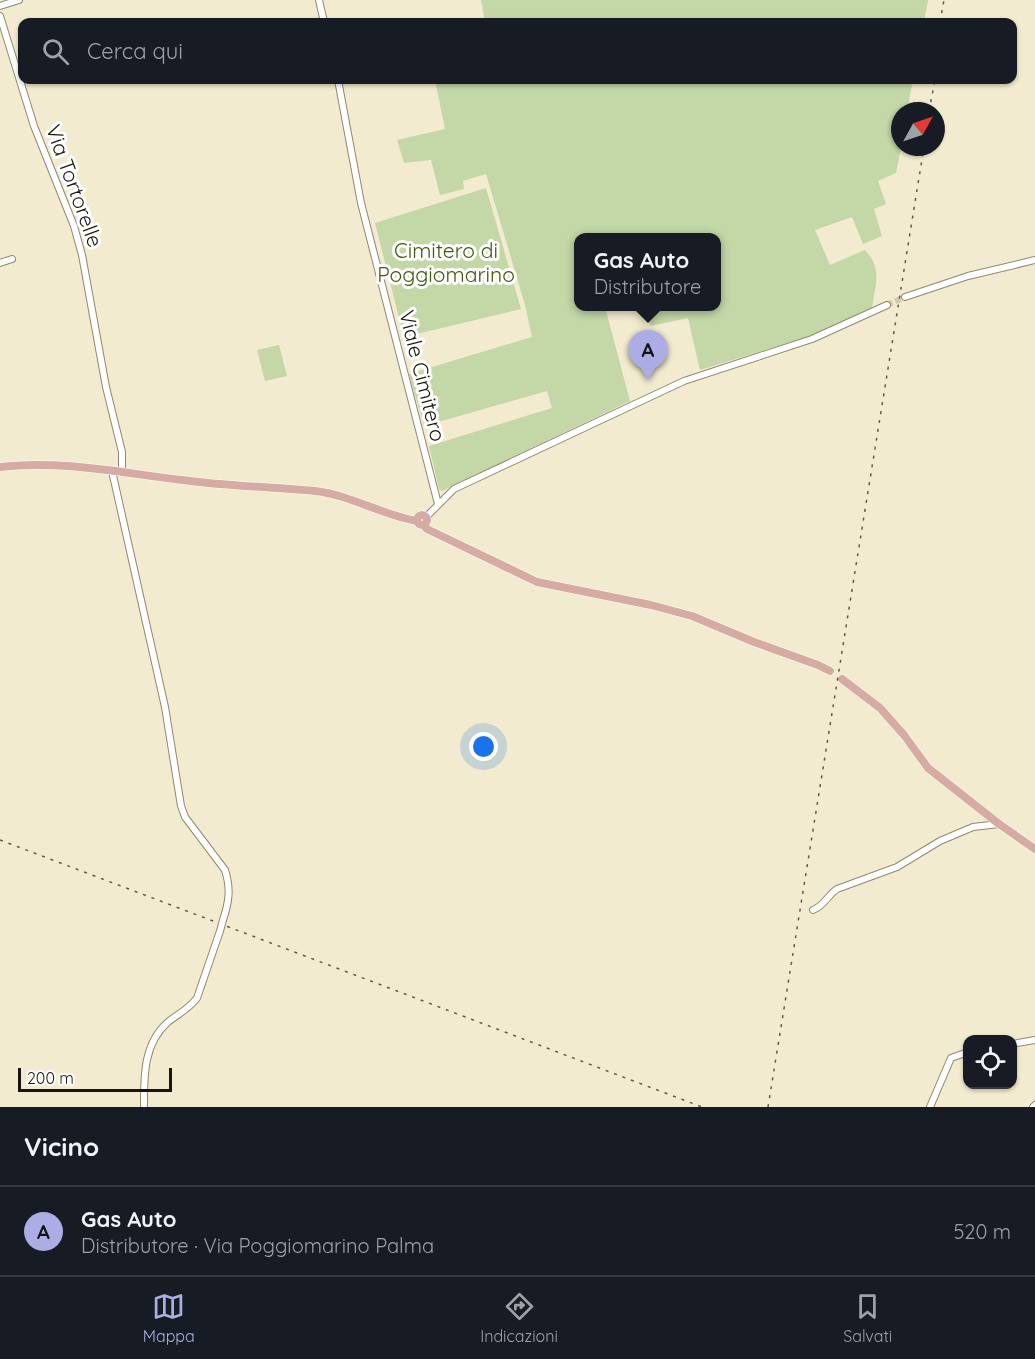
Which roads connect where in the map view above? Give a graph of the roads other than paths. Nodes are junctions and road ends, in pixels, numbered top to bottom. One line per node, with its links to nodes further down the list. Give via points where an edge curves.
1 (19, 0): 3 (street)
2 (319, 0): 5 (street)
3 (0, 6)
4 (0, 16): 6 (street, Via Tortorelle)
5 (323, 18)
6 (18, 74)
7 (21, 84): 16 (street, Via Tortorelle, via 82,255 106,387 120,440)
8 (339, 84): 17 (street, Viale Cimitero, via 361,203)
9 (12, 259): 11 (street)
10 (1035, 260): 12 (street)
11 (0, 263)
12 (905, 297)
13 (886, 305): 17 (street, via 812,339 684,381 454,489)
14 (0, 467): 15 (main road, via 59,465)
15 (112, 471): 16 (main road); 27 (street, bridge, via 165,706 181,806 228,879 229,903 197,998 163,1027 149,1048)
16 (122, 471): 18 (main road, via 186,481 332,493 398,517)
17 (438, 504): 18 (street)
18 (422, 521): 19 (main road, via 427,529 537,582 692,616)
19 (830, 671)
20 (842, 679): 21 (main road, via 880,708 928,768)
21 (999, 824): 22 (main road); 23 (street, via 973,827 940,841 897,867 837,889)
22 (1035, 849)
23 (813, 910)
24 (1035, 1040): 25 (street)
25 (1017, 1043)
26 (963, 1054): 28 (street, via 951,1058)
27 (144, 1107)
28 (930, 1107)

